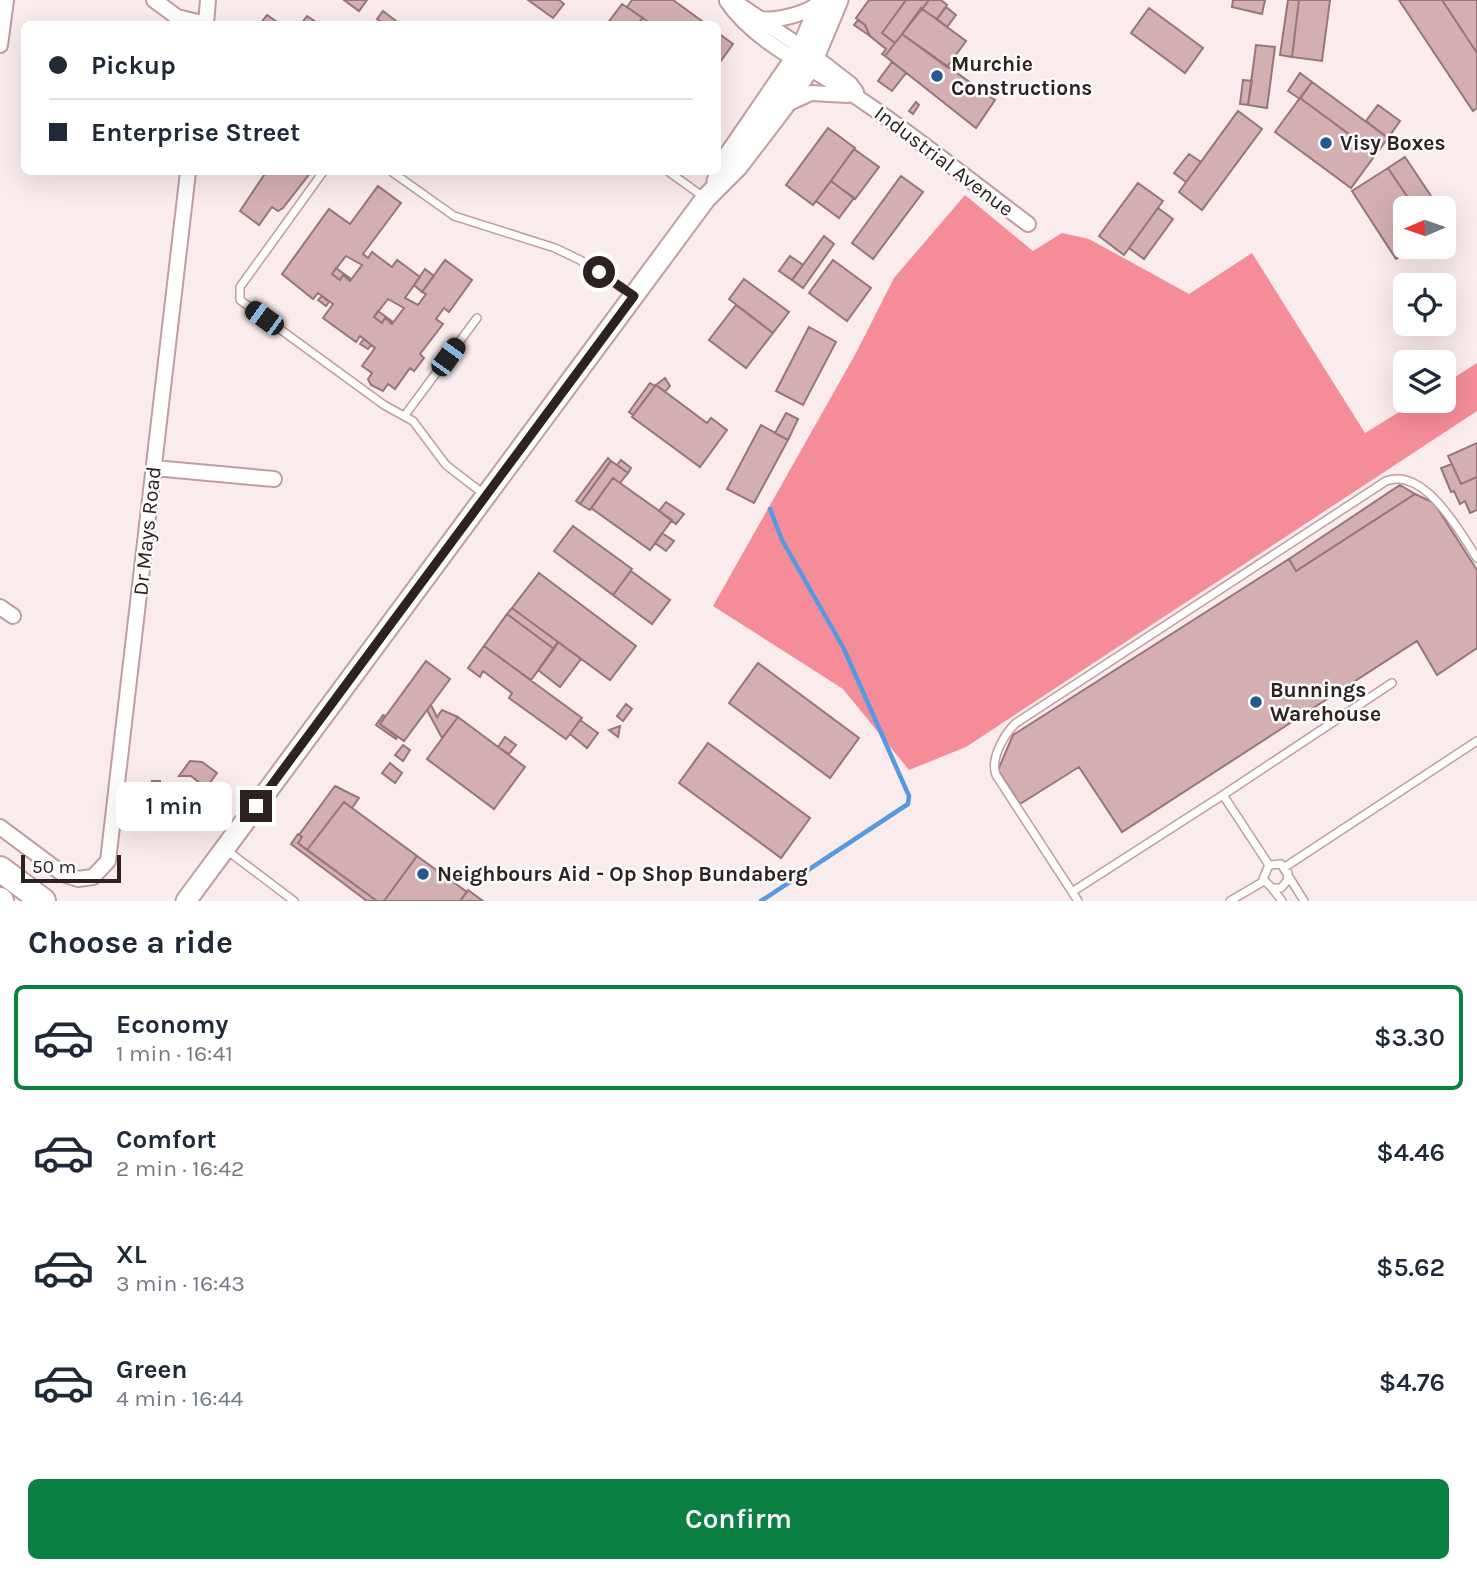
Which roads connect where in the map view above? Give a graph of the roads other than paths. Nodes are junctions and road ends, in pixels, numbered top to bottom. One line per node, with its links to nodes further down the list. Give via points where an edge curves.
1 (6, 0): 11 (street)
2 (154, 0): 8 (street, via 177,17)
3 (208, 0): 9 (street)
4 (726, 0): 7 (street, Industrial Avenue); 10 (street, Industrial Avenue, via 737,16)
5 (822, 0): 7 (street, via 812,8 770,20); 12 (street)
6 (838, 0): 12 (street)
7 (756, 18): 12 (street, Industrial Avenue)
8 (194, 21)
9 (206, 21)
10 (766, 38): 12 (street, Industrial Avenue); 14 (street, via 779,61)
11 (0, 46)
12 (805, 58): 13 (street, Industrial Avenue, via 850,84); 14 (street)
13 (855, 97): 14 (street, via 811,93); 20 (street, Industrial Avenue)
14 (779, 99): 19 (street, via 738,166)
15 (188, 175): 24 (street, Dr Mays Road)
16 (321, 175): 23 (lane, via 238,296 384,405)
17 (396, 175): 21 (lane, via 454,216 555,248)
18 (675, 175): 19 (lane)
19 (710, 193): 21 (street)
20 (1028, 223)
21 (634, 296): 26 (street)
22 (477, 318): 23 (lane)
23 (405, 415): 26 (lane, via 421,428 446,465)
24 (154, 468): 25 (street); 33 (street, Dr Mays Road, via 111,849 103,869 86,879 63,874)
25 (275, 478)
26 (486, 495): 34 (street)
27 (1477, 558): 40 (lane, via 1439,501 1395,477 1016,723 993,769)
28 (0, 607): 29 (street)
29 (13, 616)
30 (1392, 683): 32 (lane)
31 (1477, 741): 37 (lane)
32 (1223, 795): 35 (lane); 40 (lane)
33 (0, 827)
34 (224, 848): 42 (street); 43 (lane)
35 (1269, 864): 37 (lane); 38 (lane)
36 (0, 869): 41 (highway)
37 (1287, 870): 39 (lane, via 1284,885); 47 (lane)
38 (1264, 880): 39 (lane); 45 (lane)
39 (1272, 888): 46 (lane)
40 (1072, 892): 44 (lane)
41 (43, 901)
42 (186, 901)
43 (293, 901)
44 (1077, 901)
45 (1230, 901)
46 (1282, 901)
47 (1304, 901)

